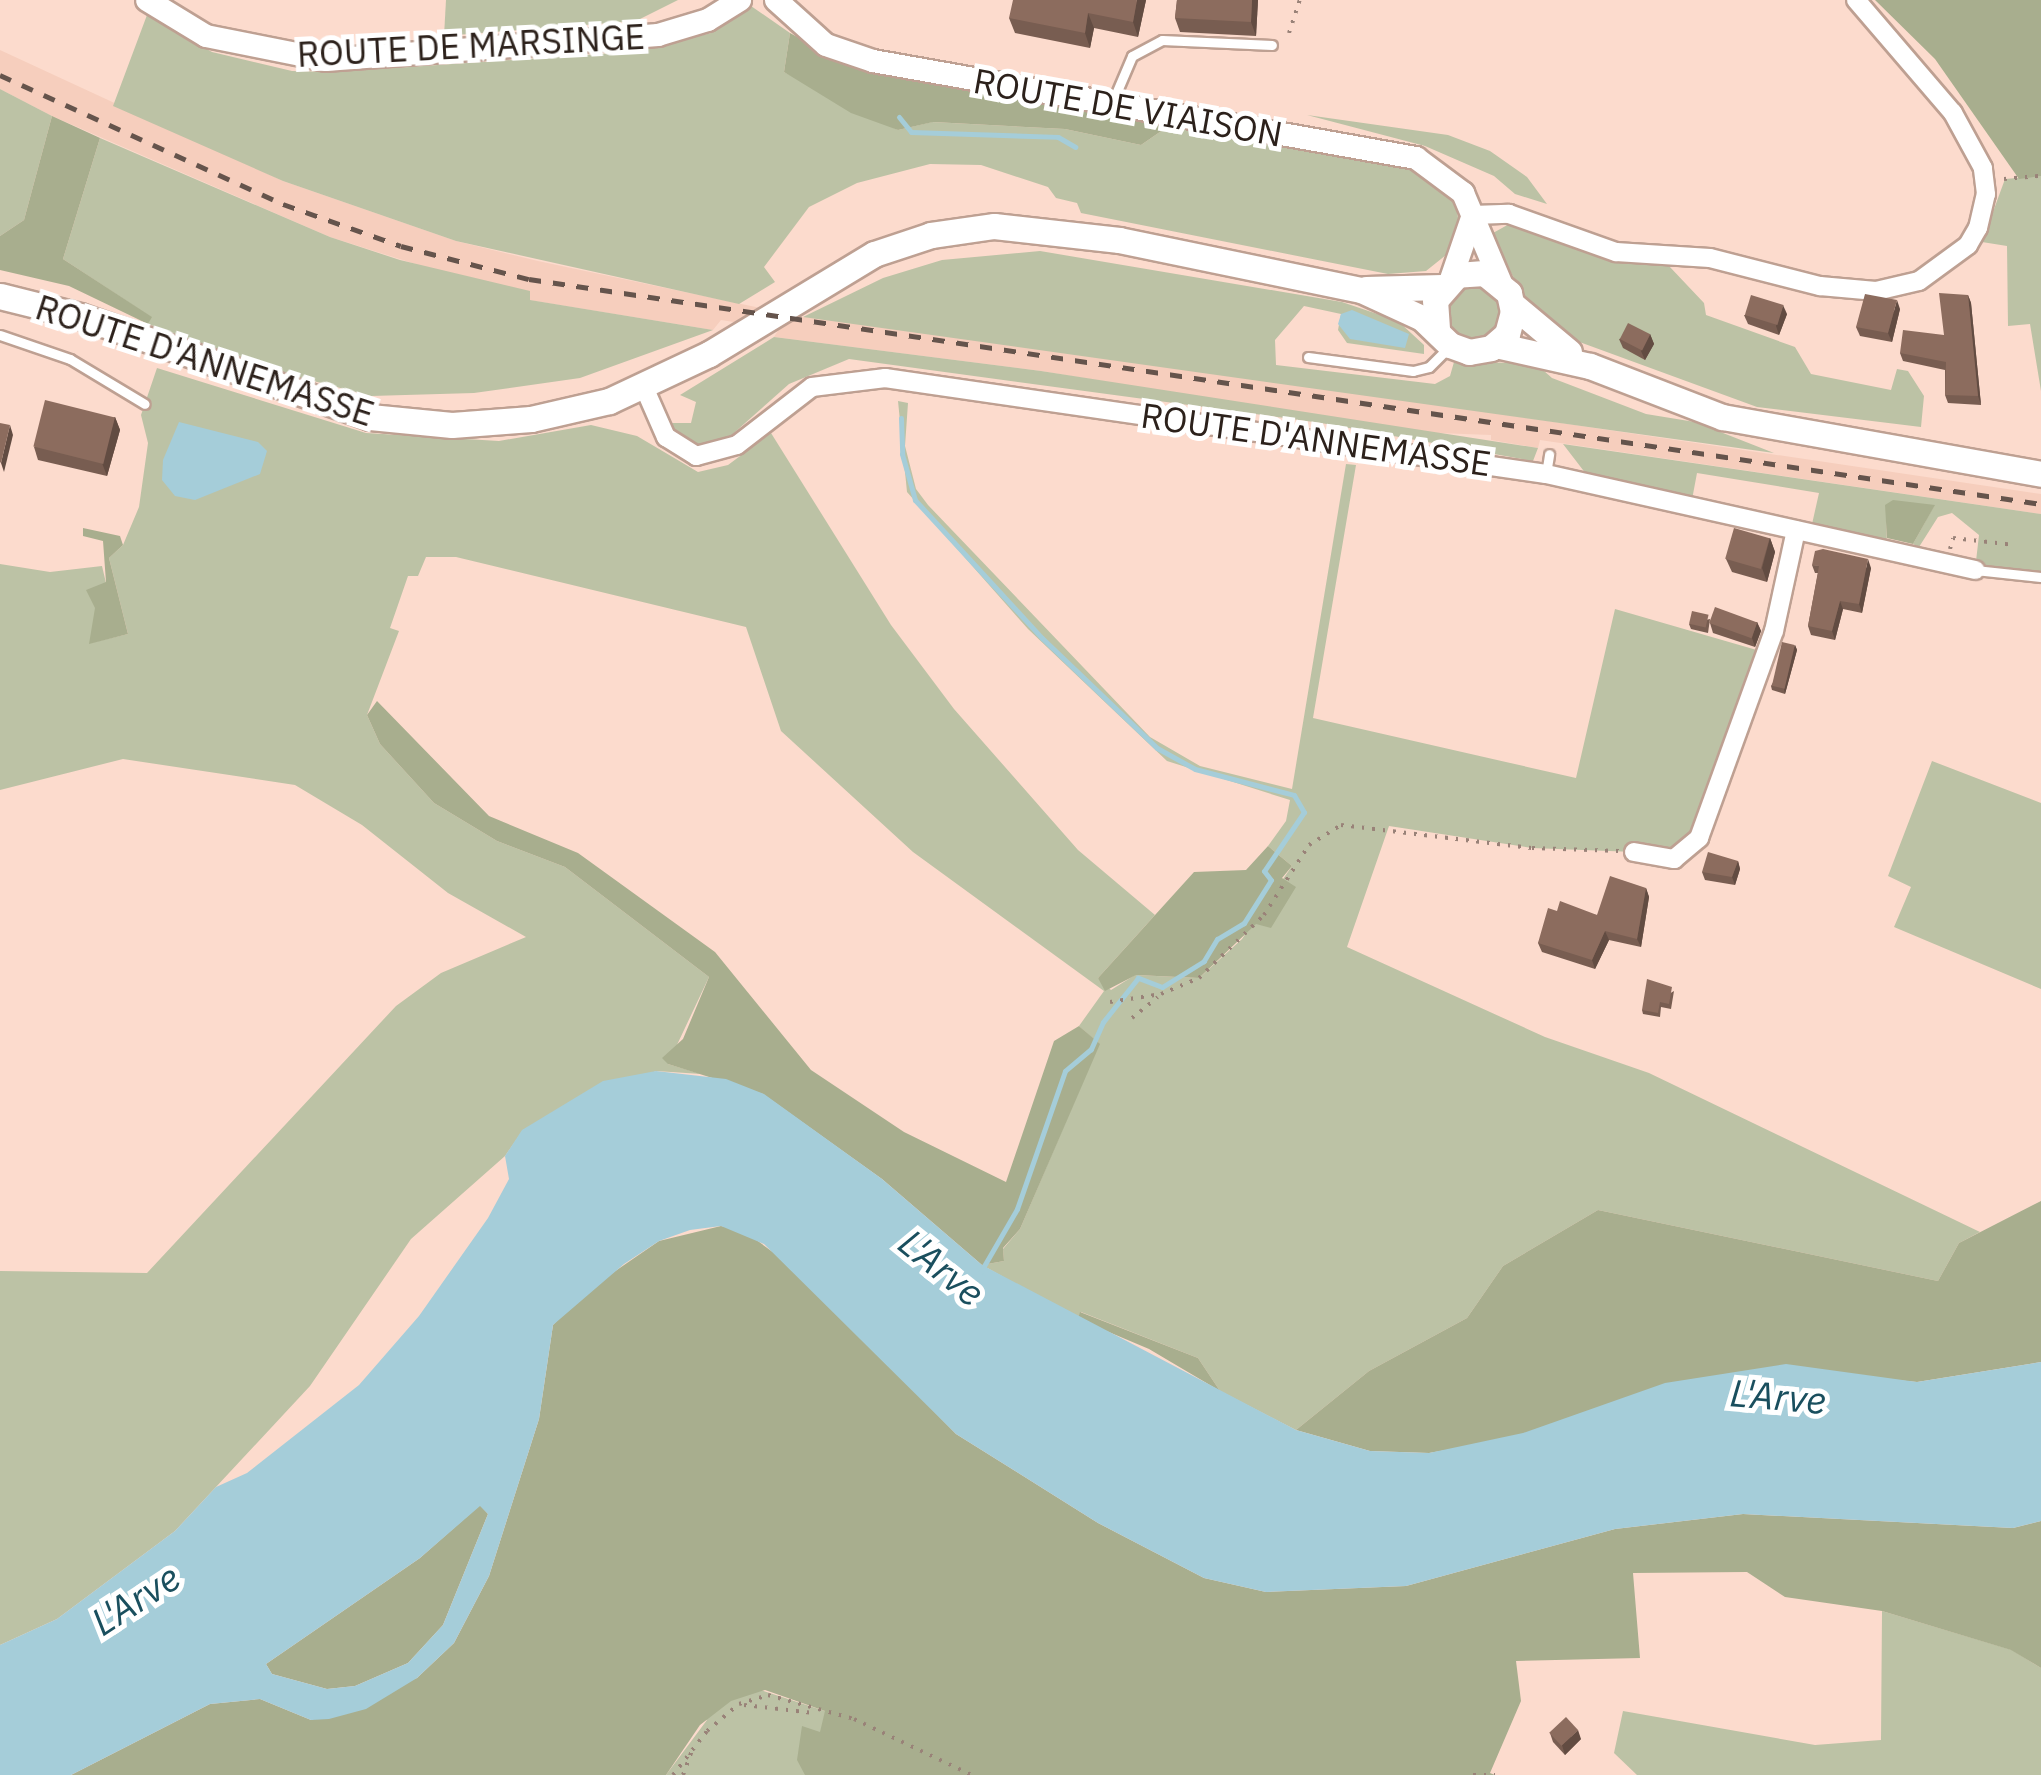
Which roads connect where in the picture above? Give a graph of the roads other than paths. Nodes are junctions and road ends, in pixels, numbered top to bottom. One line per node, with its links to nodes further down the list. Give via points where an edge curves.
1 (147, 0): 2 (street, ROUTE DE MARSINGE, via 206,36 326,60 658,36 708,20)
2 (740, 0)
3 (776, 0): 6 (street, ROUTE DE VIAISON, via 814,38 855,57)
4 (1856, 0): 7 (street, via 1954,113 1984,179 1985,208 1968,245 1919,281 1876,291 1820,286 1710,258 1616,252 1509,214)
5 (1272, 45): 6 (lane, via 1162,40 1132,56)
6 (1110, 106): 7 (street, ROUTE DE VIAISON, via 1416,158 1455,182)
7 (1473, 215): 8 (street); 10 (street, ROUTE DE VIAISON)
8 (1447, 283): 9 (main road, ROUTE D'ANNEMASSE); 10 (main road, ROUTE D'ANNEMASSE, via 1477,272); 13 (main road, via 1434,306)
9 (1361, 290): 13 (main road, ROUTE D'ANNEMASSE); 17 (main road, ROUTE D'ANNEMASSE, via 1034,226 952,231 848,266)
10 (1507, 294): 14 (main road, via 1510,327); 16 (main road, ROUTE D'ANNEMASSE)
11 (0, 296): 17 (main road, ROUTE D'ANNEMASSE, via 80,316 334,406 407,423 532,418)
12 (0, 335): 18 (lane, via 70,358)
13 (1444, 337): 14 (main road, ROUTE D'ANNEMASSE, via 1470,352); 15 (lane, via 1422,370)
14 (1496, 345): 16 (main road, ROUTE D'ANNEMASSE)
15 (1308, 357)
16 (1590, 366): 21 (main road, ROUTE D'ANNEMASSE, via 1722,418)
17 (644, 387): 20 (street, ROUTE D'ANNEMASSE, via 666,437 696,456 737,444 812,387 885,378)
18 (145, 404)
19 (1549, 454): 20 (lane)
20 (1546, 474): 22 (street, ROUTE D'ANNEMASSE)
21 (2041, 474)
22 (1796, 530): 23 (street, ROUTE D'ANNEMASSE); 25 (street, via 1774,632 1699,838 1674,859)
23 (1976, 570): 24 (lane, ROUTE D'ANNEMASSE)
24 (2041, 577)
25 (1634, 852)

